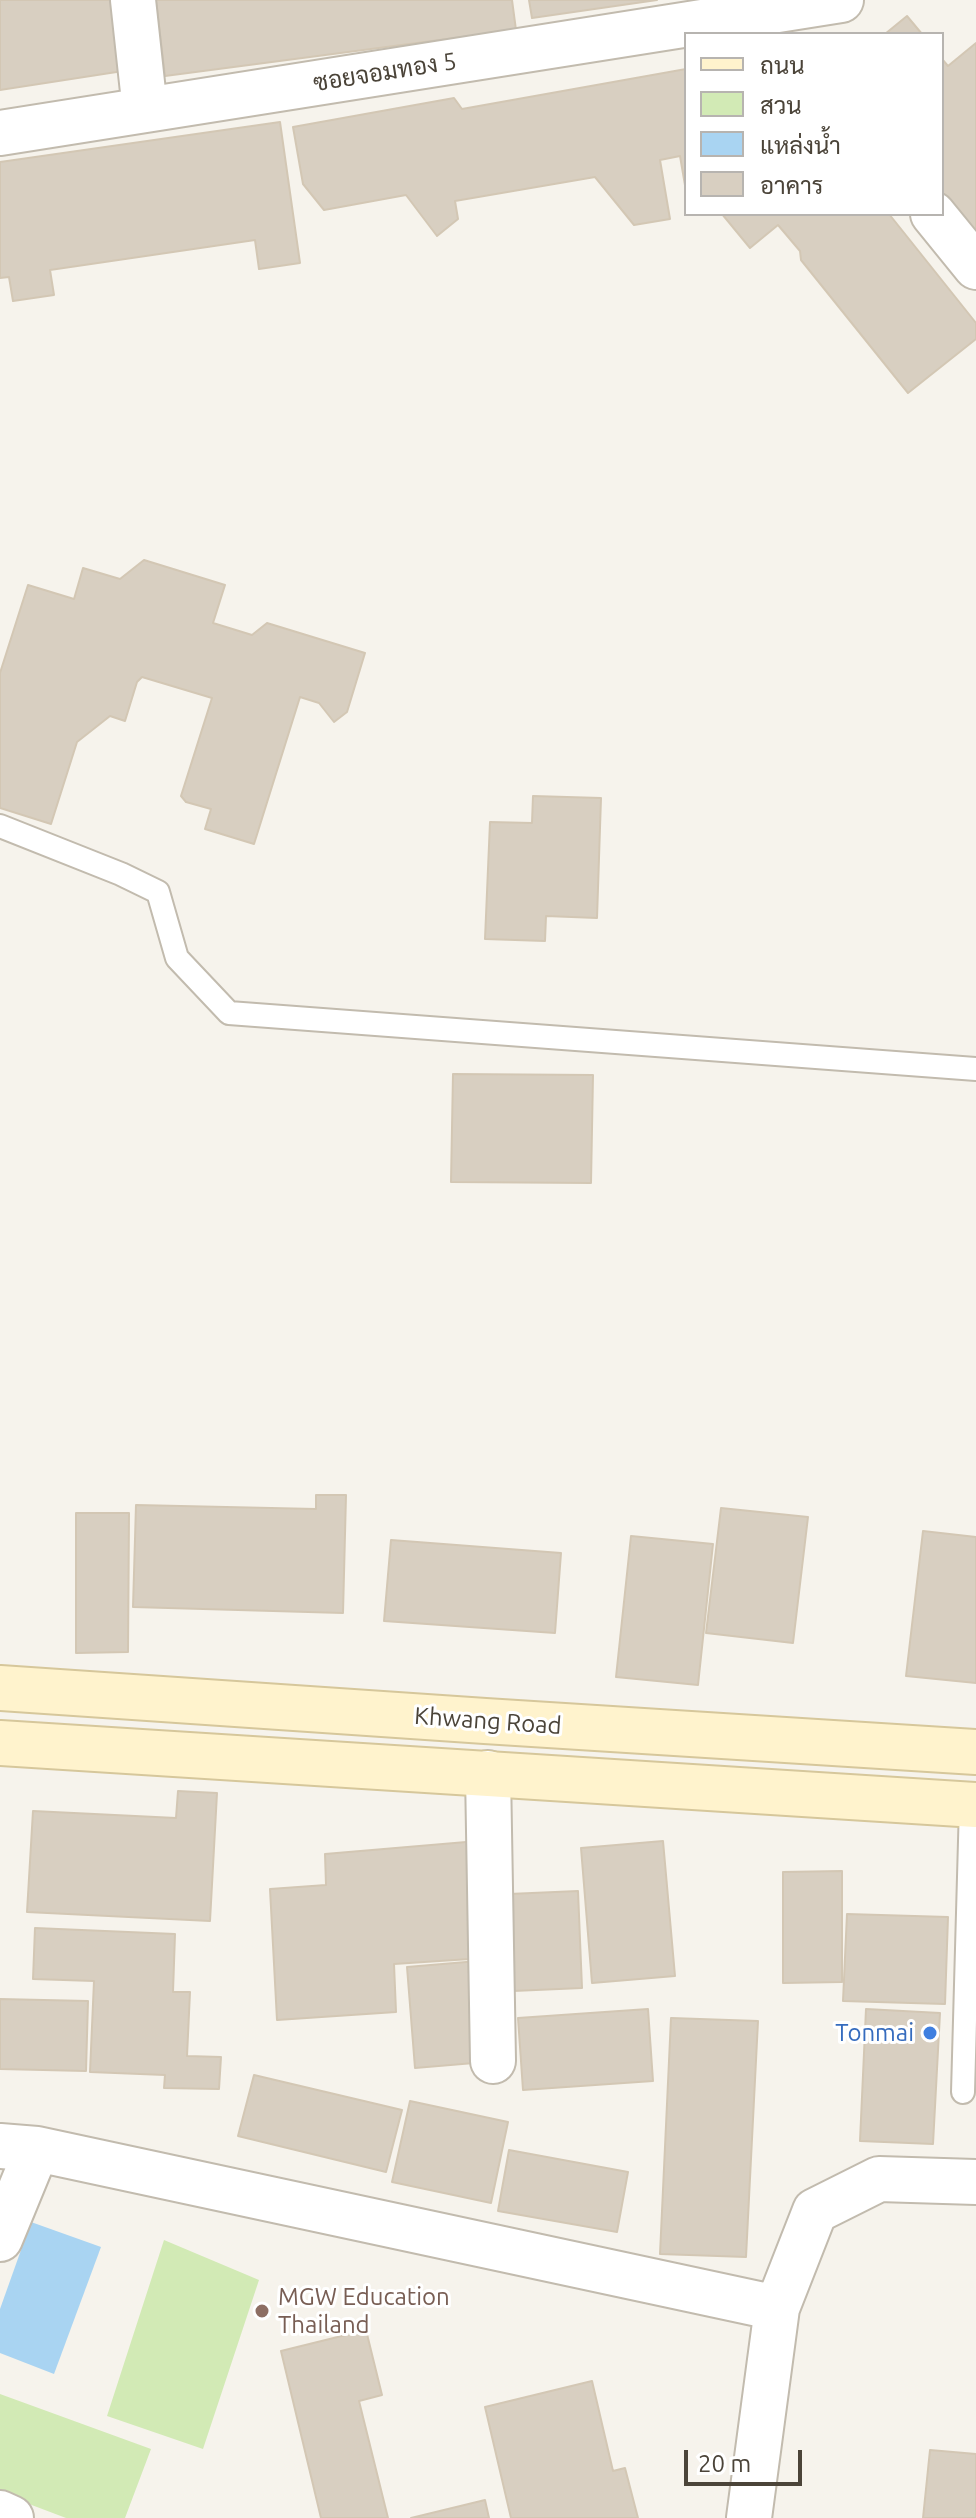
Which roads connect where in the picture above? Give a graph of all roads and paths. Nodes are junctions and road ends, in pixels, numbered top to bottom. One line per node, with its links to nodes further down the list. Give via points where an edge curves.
1 (133, 0): 6 (street)
2 (841, 0): 3 (street, ซอยจอมทอง 5)
3 (779, 23): 4 (street, ซอยจอมทอง 5)
4 (713, 32)
5 (684, 36): 6 (street, ซอยจอมทอง 5)
6 (145, 110): 7 (street, ซอยจอมทอง 5)
7 (0, 133)
8 (935, 216): 9 (street)
9 (976, 267)
10 (0, 826): 11 (lane, via 158,892 177,958 229,1013)
11 (976, 1069)
12 (2, 1701): 14 (main road, Khwang Road)
13 (0, 1743): 15 (main road)
14 (976, 1752)
15 (488, 1773): 16 (main road); 17 (street)
16 (974, 1805): 18 (lane)
17 (493, 2061)
18 (963, 2092)
19 (19, 2147): 21 (street); 22 (street)
20 (976, 2182): 22 (street, via 879,2179 815,2211)
21 (0, 2239)
22 (777, 2308): 25 (street)
23 (0, 2513): 24 (street)
24 (11, 2518)
25 (749, 2518)

